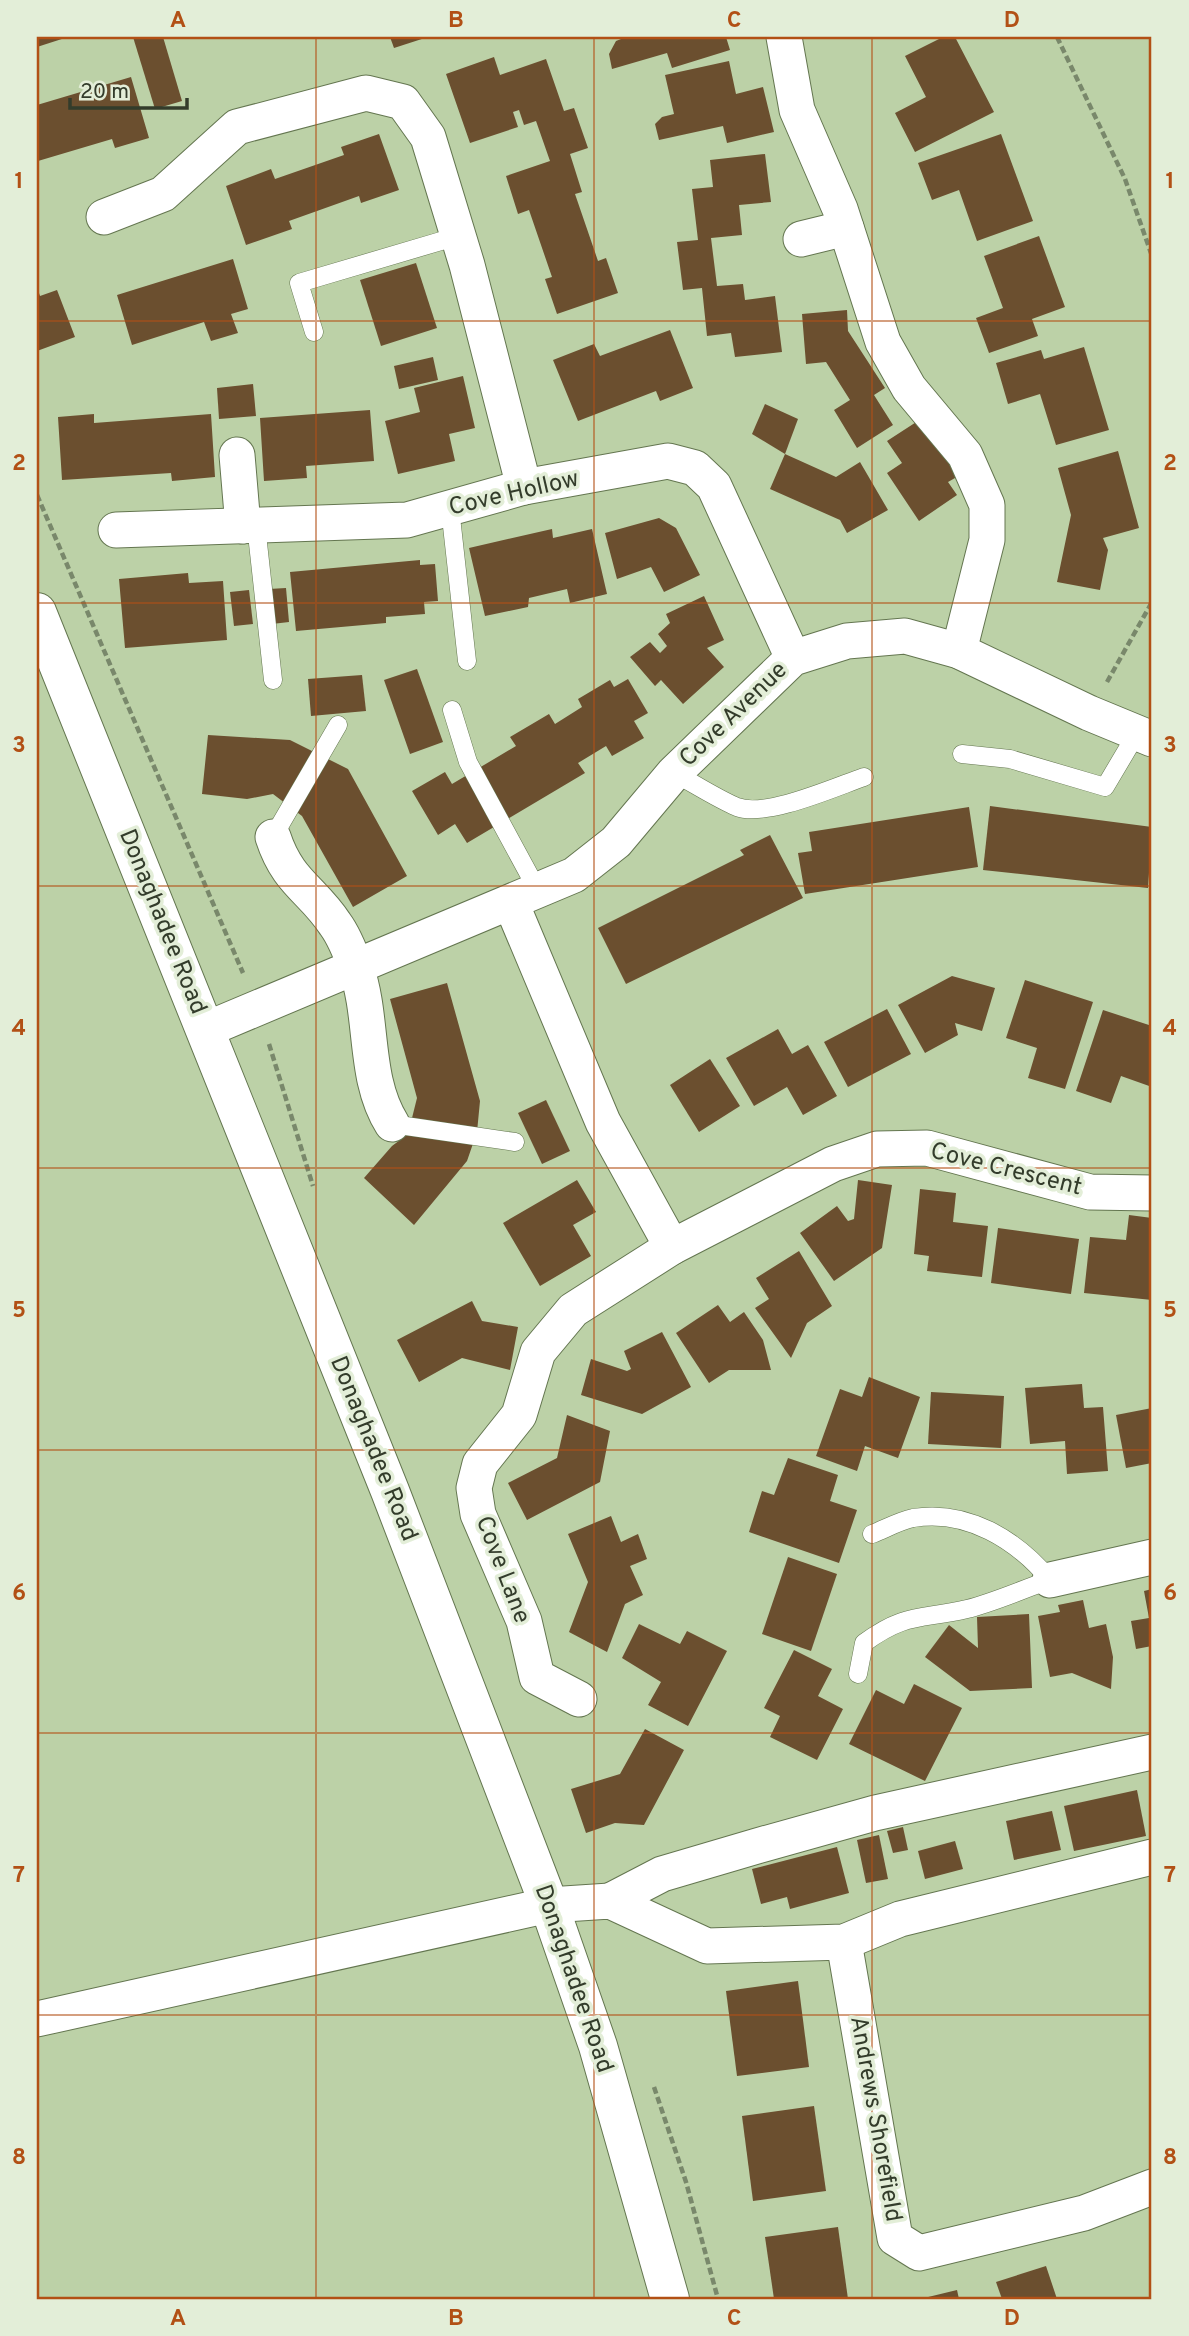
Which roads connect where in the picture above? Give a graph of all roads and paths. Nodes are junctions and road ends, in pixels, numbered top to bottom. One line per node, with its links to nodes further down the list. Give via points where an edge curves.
1 (784, 37): 4 (street, via 797,110)
2 (1057, 37): 7 (path, via 1125,179)
3 (104, 217): 5 (street, via 163,194 237,127 366,93 403,102 428,137)
4 (846, 228): 6 (street); 17 (street, via 883,342 909,388 965,455 988,505 987,540)
5 (458, 236): 8 (lane, via 299,283); 10 (street)
6 (801, 239)
7 (1152, 256)
8 (314, 332)
9 (237, 455): 13 (street)
10 (524, 487): 12 (street, Cove Hollow); 18 (street, Cove Hollow, via 668,461 695,468 714,486)
11 (37, 495): 31 (path)
12 (450, 508): 13 (street, Cove Hollow, via 407,520); 19 (lane)
13 (250, 525): 14 (street, Cove Hollow); 20 (lane)
14 (116, 530)
15 (1152, 602): 22 (path)
16 (37, 612): 32 (main road, Donaghadee Road)
17 (959, 651): 18 (street, Cove Avenue, via 905,636 847,641); 22 (street, Cove Avenue)
18 (793, 658): 26 (street, Cove Avenue)
19 (467, 662)
20 (273, 680)
21 (453, 710): 29 (lane, via 468,762)
22 (1089, 713): 24 (street, Cove Avenue)
23 (338, 725): 28 (lane)
24 (1144, 736): 25 (lane, via 1105,787 1010,759)
25 (962, 754)
26 (674, 772): 27 (lane, via 739,808 752,809 774,807); 29 (street, Cove Avenue, via 616,842 574,875)
27 (864, 777)
28 (273, 837): 30 (street, via 281,862 335,923)
29 (525, 897): 30 (street, Cove Avenue); 36 (street, via 603,1122)
30 (356, 968): 31 (street, Cove Avenue); 33 (street, via 369,1016 381,1106)
31 (258, 1008): 32 (street, Cove Avenue)
32 (205, 1030): 45 (main road, Donaghadee Road, via 390,1491)
33 (393, 1124): 34 (lane)
34 (515, 1142)
35 (1152, 1193): 36 (street, Cove Crescent, via 1090,1192 927,1148 877,1149 833,1164)
36 (672, 1247): 41 (street, Cove Lane, via 573,1310 538,1352 519,1415 480,1464 474,1488 478,1514 524,1621 537,1677)
37 (872, 1534): 39 (lane, via 912,1518 952,1516 1027,1553)
38 (1152, 1557): 39 (street)
39 (1050, 1580): 40 (lane, via 967,1609 890,1624 864,1643)
40 (858, 1674)
41 (579, 1699)
42 (1152, 1752): 44 (street, via 875,1813 662,1874)
43 (1152, 1857): 46 (street, via 900,1919)
44 (610, 1902): 45 (street); 46 (street, via 707,1946)
45 (549, 1905): 47 (street); 49 (main road, Donaghadee Road, via 598,2046)
46 (844, 1942): 48 (street, Andrews Shorefield, via 895,2238 919,2253 1084,2213)
47 (37, 2019)
48 (1152, 2187)
49 (670, 2299)

